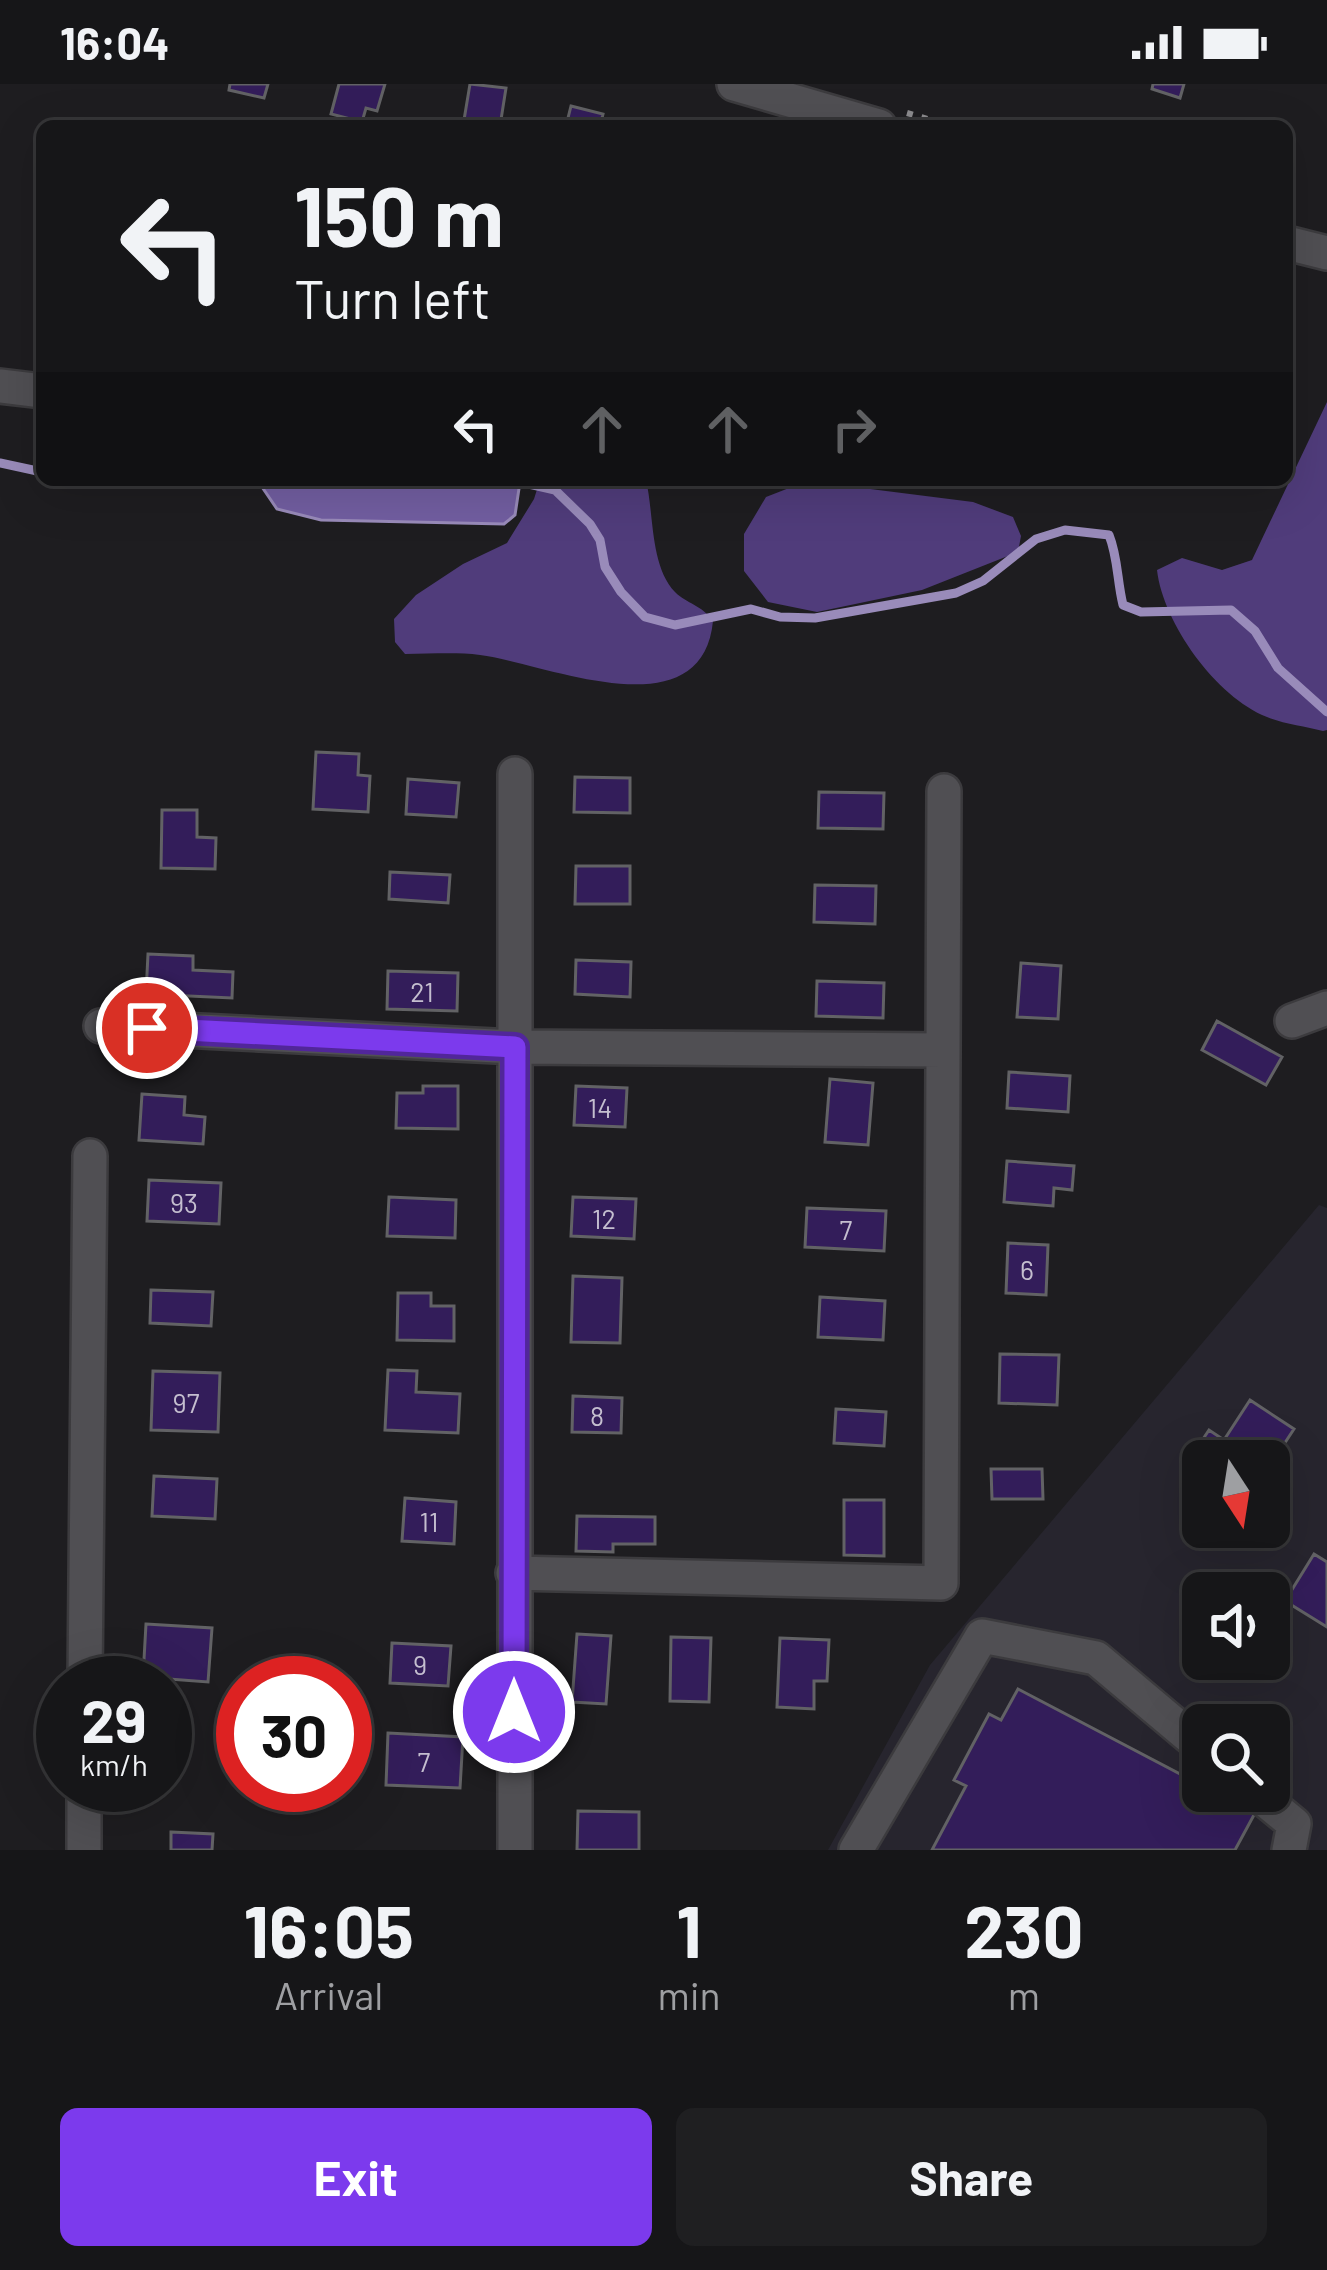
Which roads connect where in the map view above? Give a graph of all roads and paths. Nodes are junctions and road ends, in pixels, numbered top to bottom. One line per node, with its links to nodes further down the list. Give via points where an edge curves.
1 (734, 84): 2 (street)
2 (858, 120)
3 (1293, 244): 4 (street)
4 (1327, 253)
5 (0, 386): 6 (street)
6 (36, 390)
7 (514, 774): 12 (street)
8 (944, 791): 13 (street)
9 (1327, 1008): 10 (street)
10 (1292, 1021)
11 (101, 1026): 12 (street)
12 (515, 1047): 13 (street); 15 (street)
13 (944, 1050): 15 (street, via 941,1582)
14 (90, 1156): 16 (street)
15 (512, 1573): 21 (street)
16 (85, 1656)
17 (1182, 1730): 22 (street, via 1096,1658 982,1636)
18 (84, 1812): 20 (street)
19 (1279, 1812): 23 (street, via 1294,1824)
20 (84, 1850)
21 (515, 1850)
22 (856, 1850)
23 (1289, 1850)

